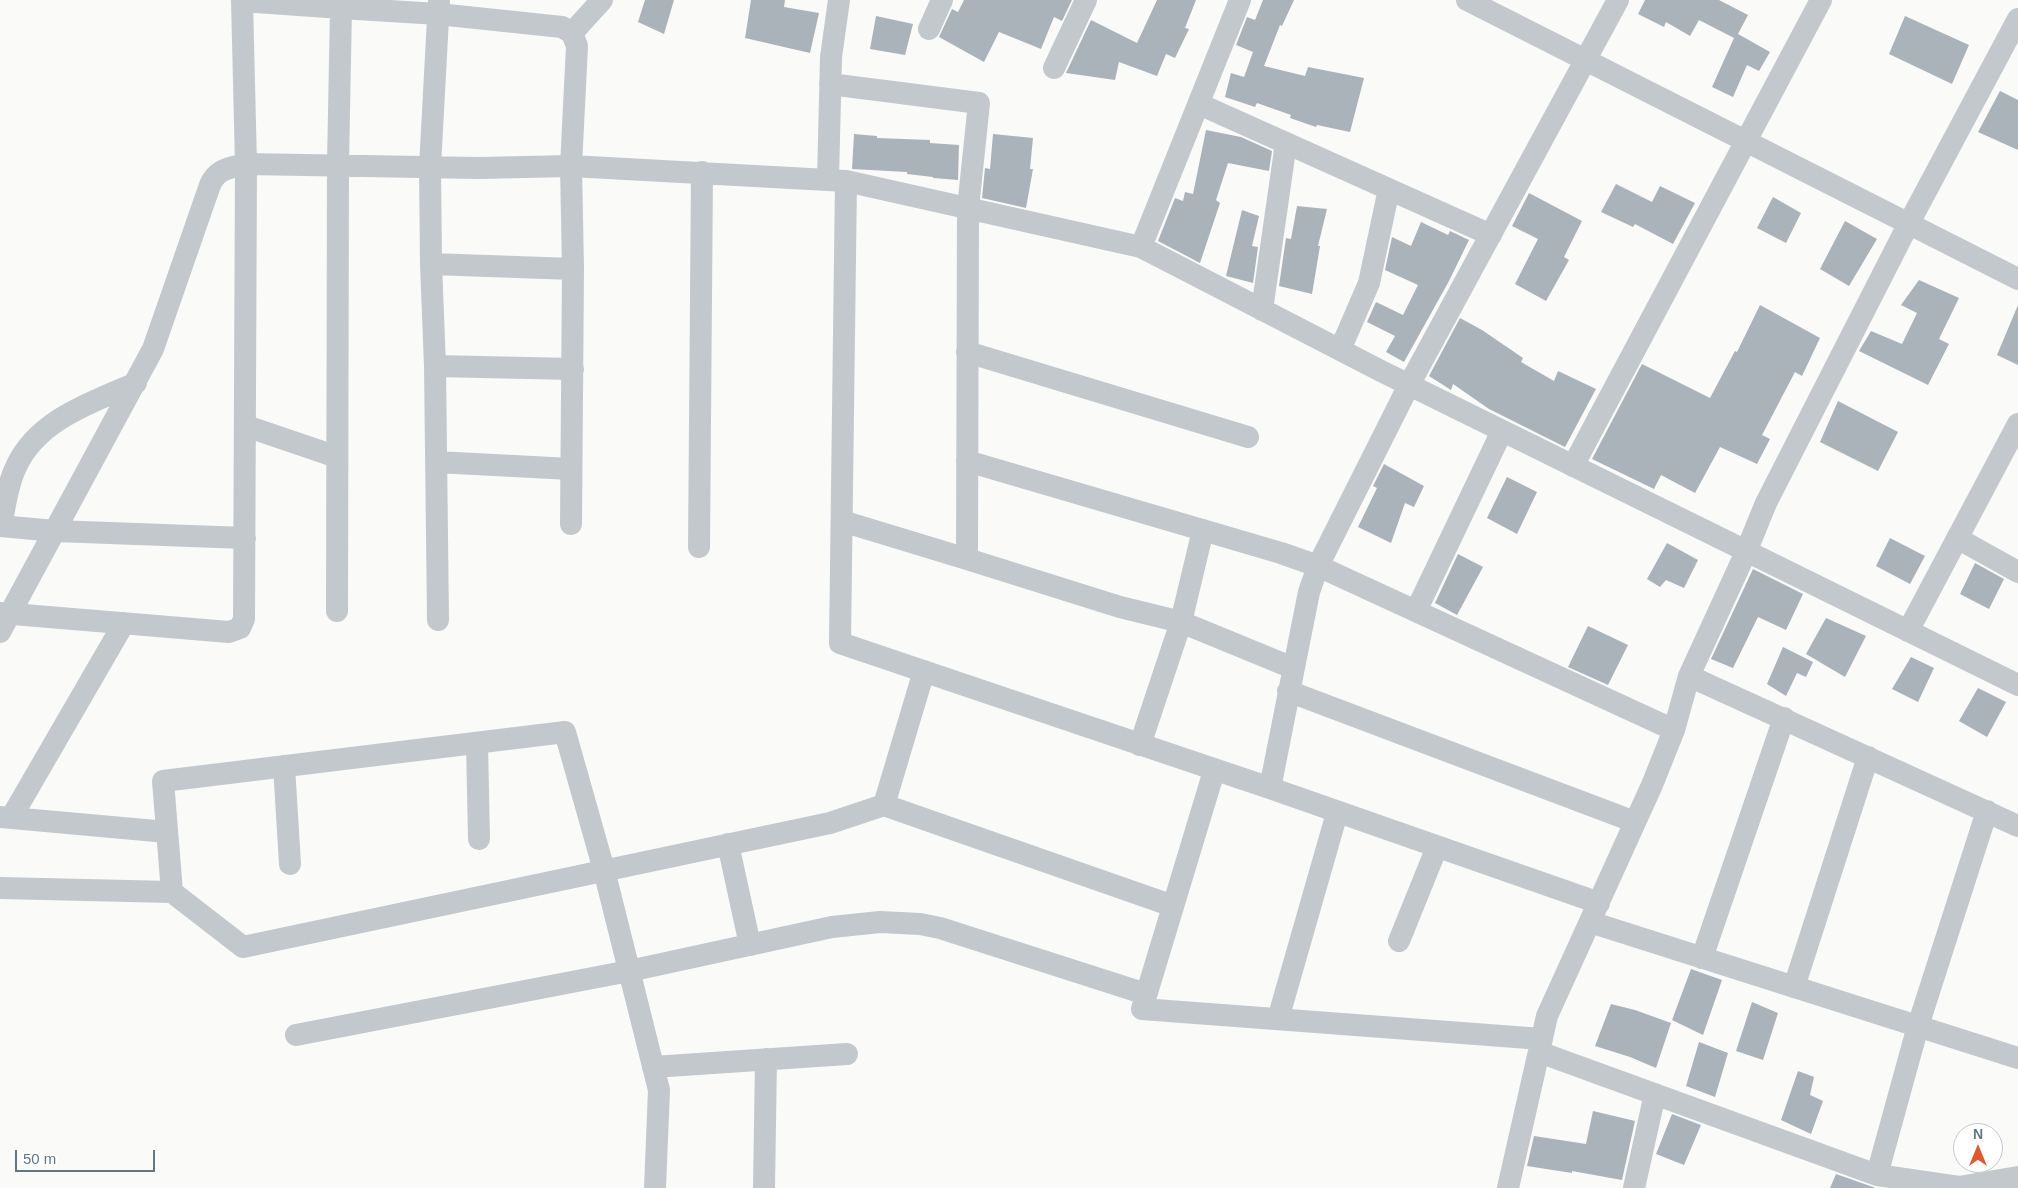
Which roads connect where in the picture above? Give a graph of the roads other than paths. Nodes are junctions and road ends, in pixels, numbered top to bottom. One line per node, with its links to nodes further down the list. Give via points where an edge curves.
1 (602, 0): 14 (street)
2 (839, 0): 17 (street)
3 (942, 0): 13 (street)
4 (1086, 0): 16 (street)
5 (1240, 0): 18 (street)
6 (1467, 0): 15 (street)
7 (1618, 0): 15 (street)
8 (1820, 0): 19 (street)
9 (242, 1): 11 (street); 21 (street)
10 (438, 7): 11 (street); 14 (street, via 562,27); 24 (street)
11 (341, 8): 22 (street)
12 (2018, 18): 29 (street)
13 (929, 29)
14 (572, 33): 23 (street, via 576,46)
15 (1587, 60): 19 (street); 30 (street)
16 (1054, 68)
17 (830, 84): 26 (street); 28 (street, via 979,103)
18 (1199, 104): 20 (street); 31 (street)
19 (1745, 140): 29 (street); 49 (street)
20 (1286, 143): 27 (street); 35 (street)
21 (246, 164): 22 (street); 40 (street, via 220,171 214,176 158,339); 43 (street)
22 (338, 164): 24 (street); 46 (street)
23 (572, 166): 24 (street); 25 (street); 33 (street)
24 (430, 167): 32 (street)
25 (702, 172): 26 (street); 58 (street)
26 (837, 180): 28 (street); 51 (street)
27 (1389, 189): 30 (street); 36 (street, via 1369,283)
28 (968, 208): 31 (street); 37 (street)
29 (1909, 223): 34 (street); 59 (street, via 1766,503)
30 (1492, 235): 41 (street)
31 (1141, 247): 35 (street)
32 (431, 264): 33 (street); 38 (street)
33 (573, 269): 39 (street)
34 (2018, 279)
35 (1262, 310): 36 (street)
36 (1340, 350): 41 (street)
37 (968, 352): 45 (street); 47 (street)
38 (435, 366): 39 (street); 48 (street)
39 (573, 369): 50 (street)
40 (136, 383): 53 (street, via 64,416 32,443 15,468); 55 (street)
41 (1410, 385): 44 (street); 61 (street)
42 (2018, 424): 57 (street)
43 (246, 426): 46 (street); 56 (street)
44 (1502, 431): 49 (street); 64 (street)
45 (1248, 437)
46 (337, 457): 63 (street)
47 (967, 461): 54 (street); 60 (street)
48 (436, 462): 50 (street); 66 (street)
49 (1573, 466): 59 (street)
50 (572, 469): 52 (street)
51 (842, 522): 60 (street); 71 (street, via 840,643)
52 (571, 524)
53 (0, 526): 55 (street)
54 (1203, 530): 61 (street); 67 (street)
55 (55, 531): 56 (street); 65 (street)
56 (245, 538): 68 (street, via 244,619 240,628 229,632)
57 (1957, 538): 62 (street); 69 (street)
58 (699, 547)
59 (1746, 552): 69 (street); 72 (street)
60 (967, 559): 67 (street, via 1120,608)
61 (1318, 566): 64 (street); 70 (street, via 1309,592)
62 (2018, 572)
63 (337, 611)
64 (1416, 611): 76 (street)
65 (3, 619): 68 (street)
66 (438, 620)
67 (1181, 622): 70 (street); 78 (street)
68 (124, 623): 86 (street)
69 (1908, 631): 73 (street)
70 (1293, 668): 74 (street)
71 (924, 671): 78 (street); 83 (street)
72 (1689, 676): 75 (street); 76 (street)
73 (2018, 685)
74 (1288, 691): 82 (street); 87 (street)
75 (1784, 718): 79 (street); 101 (street)
76 (1674, 730): 87 (street)
77 (477, 742): 80 (street); 90 (street); 94 (street, via 565,732)
78 (1140, 745): 81 (street)
79 (1868, 756): 84 (street); 103 (street)
80 (284, 766): 89 (street, via 163,781); 93 (street)
81 (1214, 771): 82 (street); 97 (street)
82 (1270, 788): 85 (street)
83 (884, 805): 91 (street, via 830,823); 97 (street)
84 (1986, 811): 88 (street); 106 (street)
85 (1337, 813): 92 (street); 105 (street)
86 (6, 817): 89 (street)
87 (1635, 822): 98 (street)
88 (2018, 826)
89 (167, 832): 96 (street)
90 (479, 839)
91 (728, 844): 94 (street); 100 (street)
92 (1437, 847): 98 (street); 99 (street)
93 (290, 864)
94 (604, 870): 96 (street, via 243,948); 102 (street)
95 (0, 888): 96 (street)
96 (172, 892)
97 (1173, 906): 104 (street)
98 (1594, 912): 101 (street); 108 (street, via 1547,1016)
99 (1399, 941)
100 (750, 945): 102 (street); 104 (street, via 858,923 920,924)
101 (1702, 958): 103 (street)
102 (629, 971): 107 (street); 112 (street)
103 (1794, 987): 106 (street)
104 (1146, 994): 105 (street, via 1142,1009)
105 (1278, 1019): 108 (street)
106 (1918, 1026): 110 (street); 114 (street)
107 (296, 1035)
108 (1540, 1046): 113 (street); 118 (street)
109 (847, 1054): 111 (street)
110 (2018, 1058)
111 (766, 1059): 112 (street); 117 (street)
112 (653, 1067): 116 (street, via 658,1090)
113 (1655, 1094): 114 (street); 119 (street)
114 (1877, 1175): 120 (street)
115 (2018, 1177): 120 (street)
116 (655, 1188)
117 (764, 1188)
118 (1508, 1188)
119 (1634, 1188)
120 (1959, 1188)

